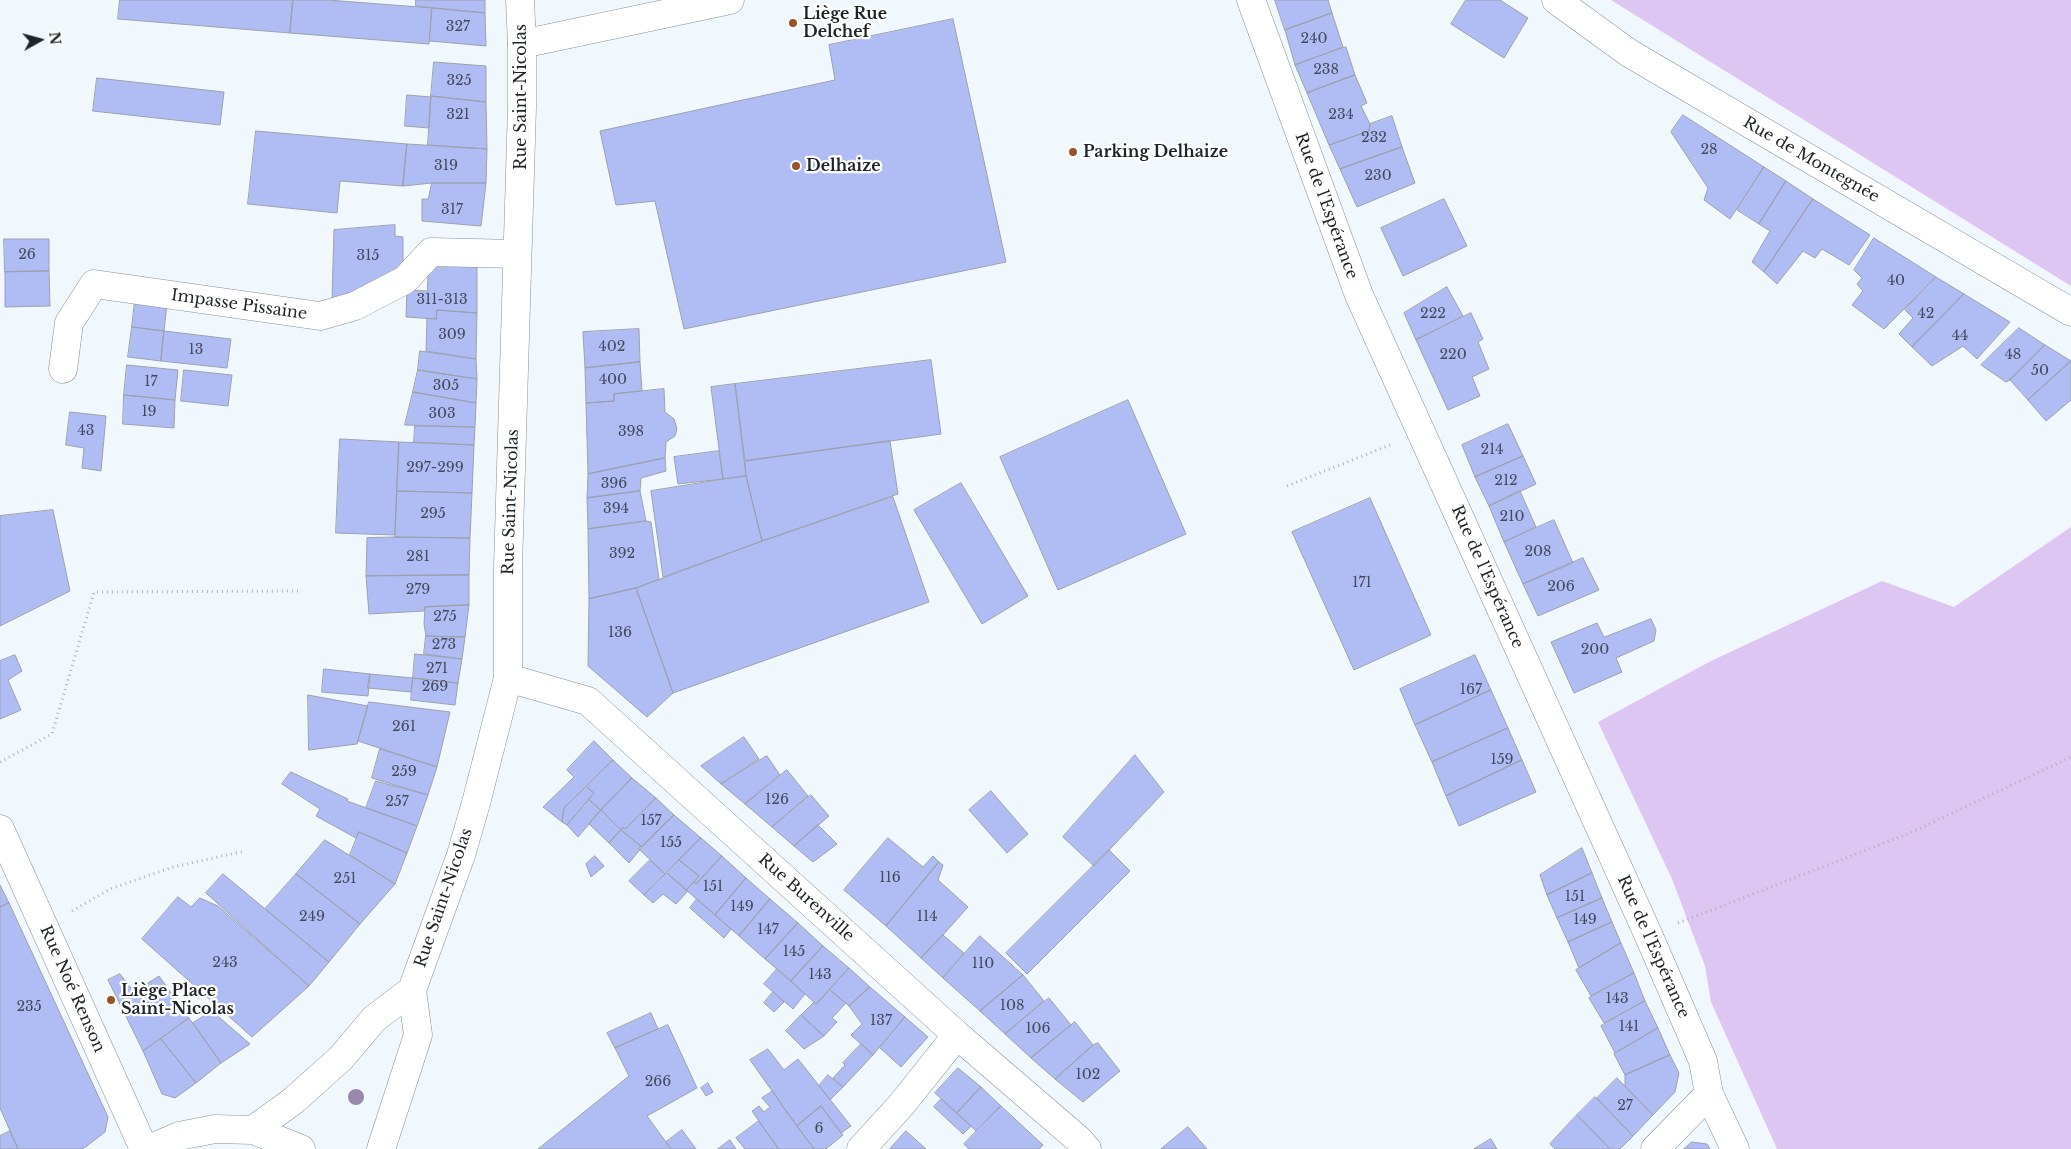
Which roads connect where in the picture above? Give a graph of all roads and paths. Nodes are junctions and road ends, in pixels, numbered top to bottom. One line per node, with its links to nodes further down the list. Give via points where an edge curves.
1 (520, 0): 5 (street, Rue Saint-Nicolas)
2 (730, 0): 5 (street)
3 (1251, 0): 9 (street, Rue de l'Espérance, via 1359,295)
4 (1556, 0): 7 (street, Rue de Montegnée, via 1629,53)
5 (522, 44): 6 (street, Rue Saint-Nicolas)
6 (518, 254): 8 (street, Impasse Pissaine, via 432,252 405,280 355,306 320,316 94,284 69,323); 12 (street, Rue Saint-Nicolas, via 508,566)
7 (2071, 312)
8 (63, 369)
9 (1420, 430): 10 (path, via 1377,451); 18 (street, Rue de l'Espérance)
10 (1287, 486)
11 (302, 591): 14 (path, via 94,592 52,734)
12 (508, 678): 19 (street, Rue Saint-Nicolas, via 476,803); 20 (street, Rue Burenville, via 588,701)
13 (2071, 757): 18 (path, via 1910,833)
14 (0, 762)
15 (0, 830): 17 (street, Rue Noé Renson)
16 (245, 851): 17 (path, via 173,867 110,889)
17 (44, 927): 24 (street, Rue Noé Renson)
18 (1648, 934): 21 (street, Rue de l'Espérance, via 1703,1061)
19 (412, 990): 22 (street, Rue Saint-Nicolas, via 374,1019 341,1058 293,1101); 27 (street, Rue Saint-Nicolas, via 418,1035)
20 (957, 1035): 23 (street, Rue Burenville); 28 (street)
21 (1709, 1094): 29 (street); 30 (street, Rue de l'Espérance)
22 (252, 1130): 25 (street, via 215,1129 179,1136); 26 (street)
23 (1078, 1146)
24 (144, 1149)
25 (149, 1149)
26 (301, 1149)
27 (382, 1149)
28 (861, 1149)
29 (1655, 1149)
30 (1735, 1149)

